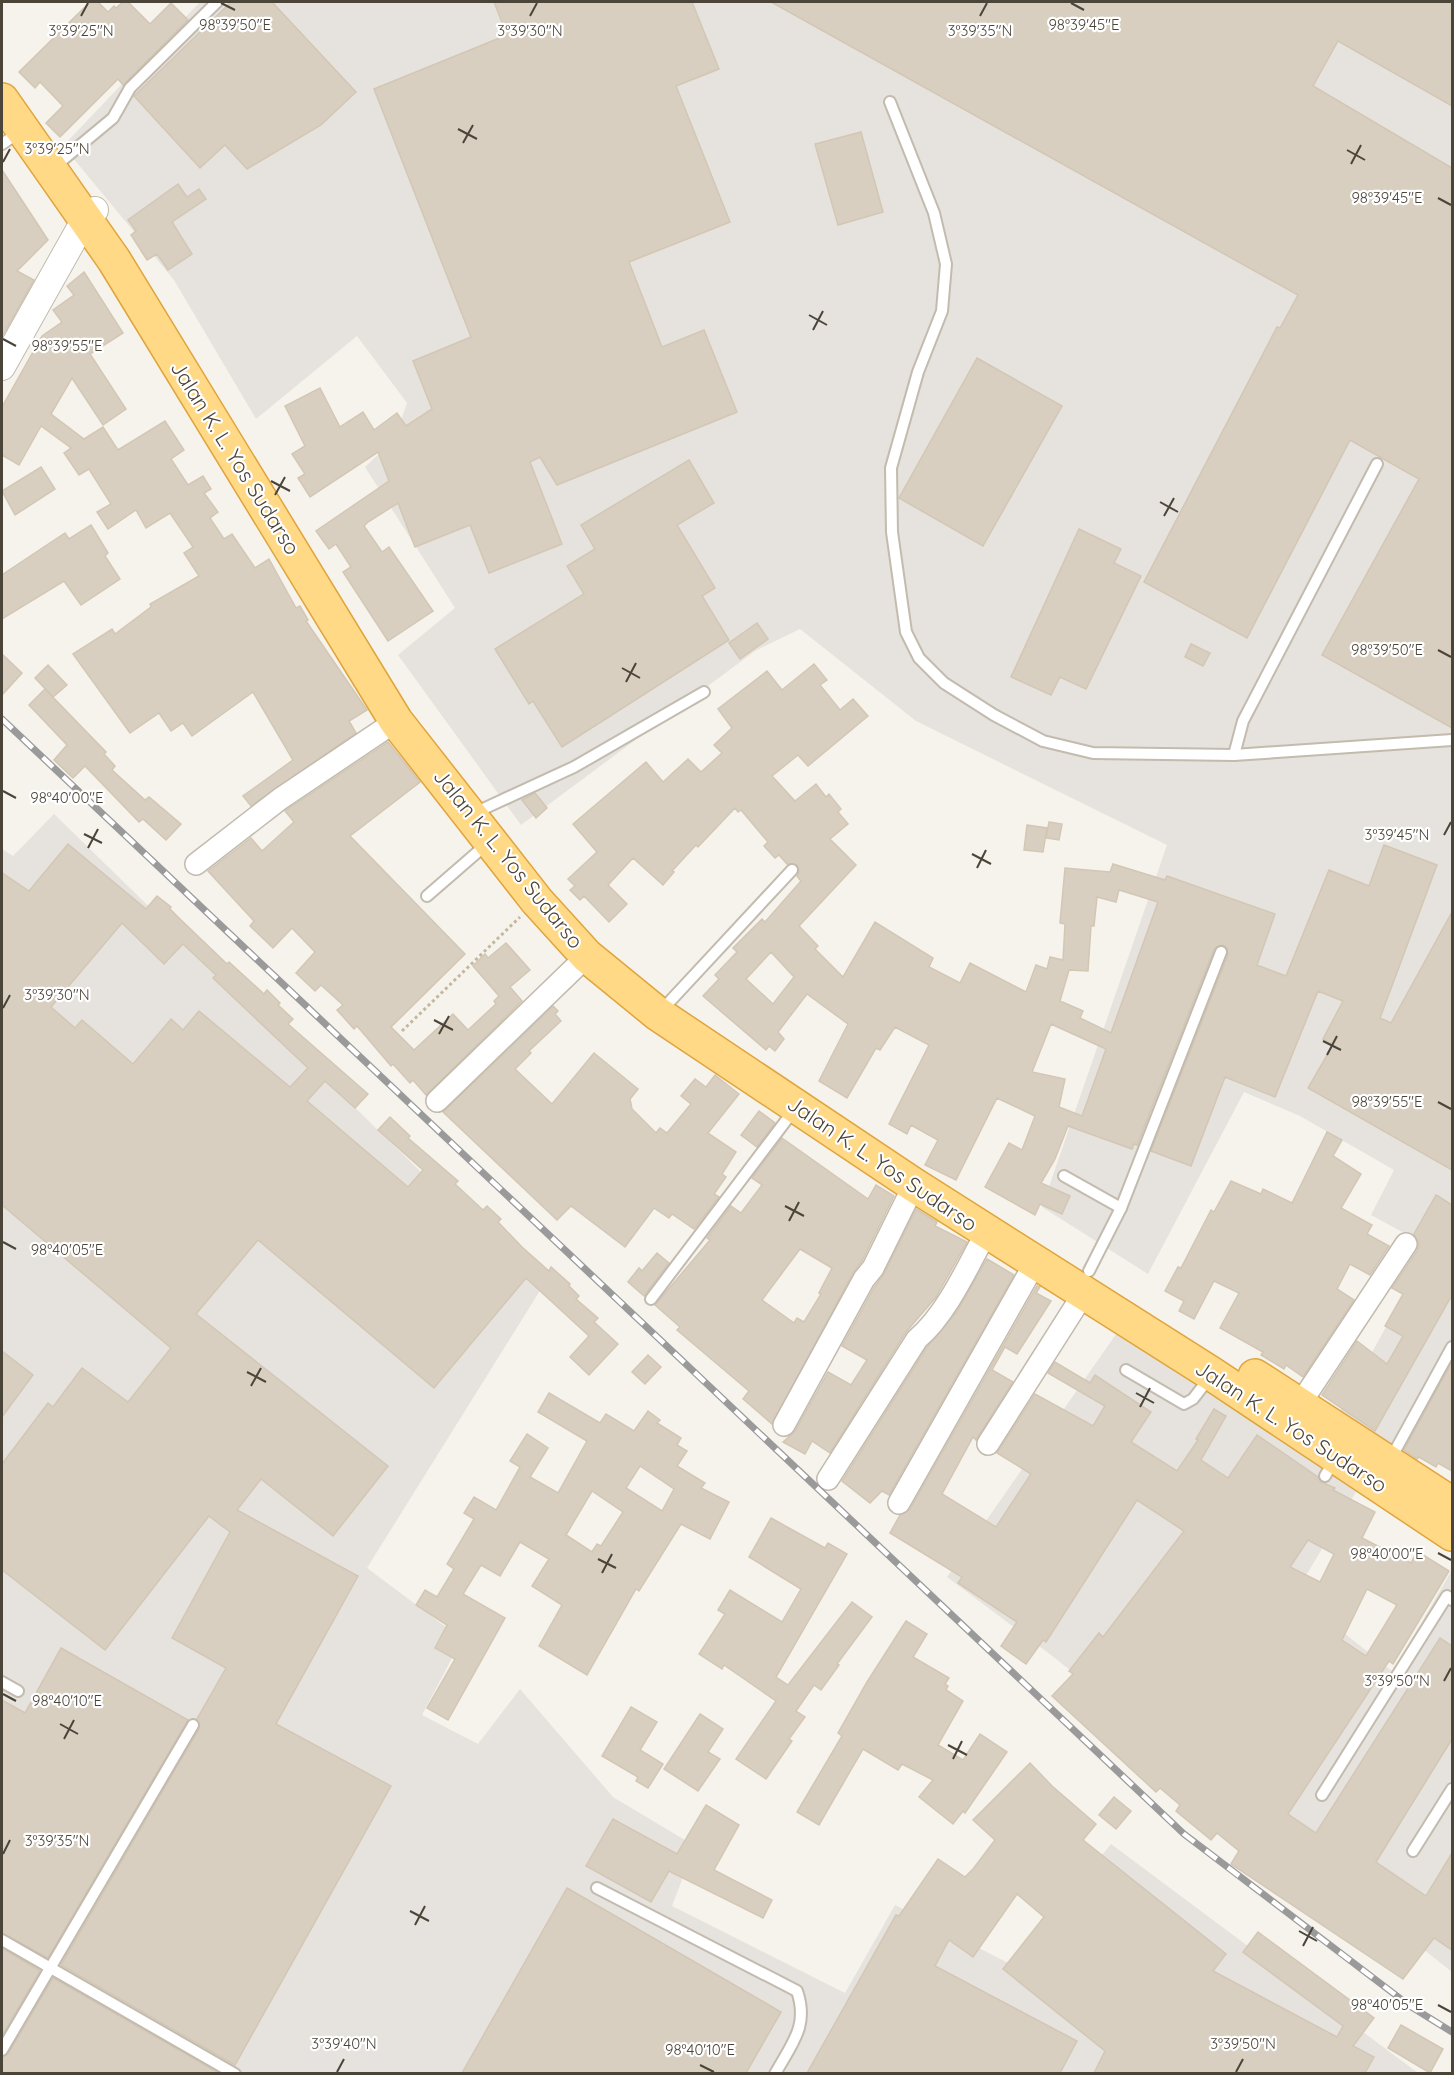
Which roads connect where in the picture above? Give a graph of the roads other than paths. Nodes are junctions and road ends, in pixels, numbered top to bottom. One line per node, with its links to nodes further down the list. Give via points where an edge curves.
1 (217, 2): 6 (lane, via 130,87 113,118)
2 (2, 74): 6 (highway, Jalan K. L. Yos Sudarso)
3 (2, 100): 5 (highway, Jalan K. L. Yos Sudarso)
4 (890, 102): 13 (lane, via 934,213 946,264 942,311 918,372 891,468 892,532 906,632 918,658 945,683 1043,741 1093,753)
5 (12, 137): 6 (highway, Jalan K. L. Yos Sudarso)
6 (56, 165): 7 (highway, Jalan K. L. Yos Sudarso)
7 (90, 214): 8 (street); 11 (highway, Jalan K. L. Yos Sudarso, via 114,260); 14 (highway, Jalan K. L. Yos Sudarso, via 129,260 406,707)
8 (2, 367)
9 (1377, 464): 13 (lane, via 1243,721)
10 (704, 692): 14 (lane, via 574,767)
11 (396, 721): 15 (highway, Jalan K. L. Yos Sudarso); 16 (street, via 280,799)
12 (1452, 740): 13 (lane)
13 (1234, 755)
14 (483, 809): 21 (highway, Jalan K. L. Yos Sudarso, via 549,893)
15 (490, 841): 18 (lane); 20 (highway, Jalan K. L. Yos Sudarso)
16 (196, 864)
17 (792, 870): 21 (lane)
18 (427, 896)
19 (1221, 952): 26 (lane)
20 (587, 956): 21 (highway, Jalan K. L. Yos Sudarso); 22 (street)
21 (664, 1008): 23 (highway, Jalan K. L. Yos Sudarso); 30 (highway, Jalan K. L. Yos Sudarso, via 998,1217)
22 (437, 1101)
23 (797, 1107): 25 (highway, Jalan K. L. Yos Sudarso); 31 (lane)
24 (1064, 1176): 26 (lane)
25 (914, 1185): 27 (highway, Jalan K. L. Yos Sudarso); 36 (street, via 873,1268)
26 (1121, 1208): 30 (lane)
27 (986, 1233): 29 (highway, Jalan K. L. Yos Sudarso); 39 (street)
28 (1406, 1244): 35 (street)
29 (1035, 1263): 30 (highway, Jalan K. L. Yos Sudarso); 40 (street)
30 (1086, 1282): 34 (highway, Jalan K. L. Yos Sudarso); 35 (highway, Jalan K. L. Yos Sudarso); 37 (street)
31 (651, 1299)
32 (1452, 1347): 38 (lane)
33 (1126, 1370): 34 (lane, via 1184,1404 1193,1399)
34 (1212, 1374): 42 (highway, Jalan K. L. Yos Sudarso, via 1330,1466)
35 (1300, 1404): 38 (highway, Jalan K. L. Yos Sudarso)
36 (784, 1425)
37 (988, 1444)
38 (1389, 1463): 41 (highway, Jalan K. L. Yos Sudarso)
39 (828, 1479)
40 (899, 1503)
41 (1452, 1504)
42 (1452, 1534)
43 (1452, 1600): 48 (lane, via 1448,1596)
44 (2, 1682): 45 (lane)
45 (18, 1691)
46 (193, 1725): 52 (lane)
47 (1452, 1789): 49 (lane)
48 (1322, 1795)
49 (1413, 1851)
50 (597, 1888): 55 (lane, via 797,1991 803,2008 802,2025)
51 (2, 1940): 52 (lane)
52 (51, 1968): 53 (lane); 54 (lane)
53 (2, 2049)
54 (235, 2073)
55 (775, 2073)

